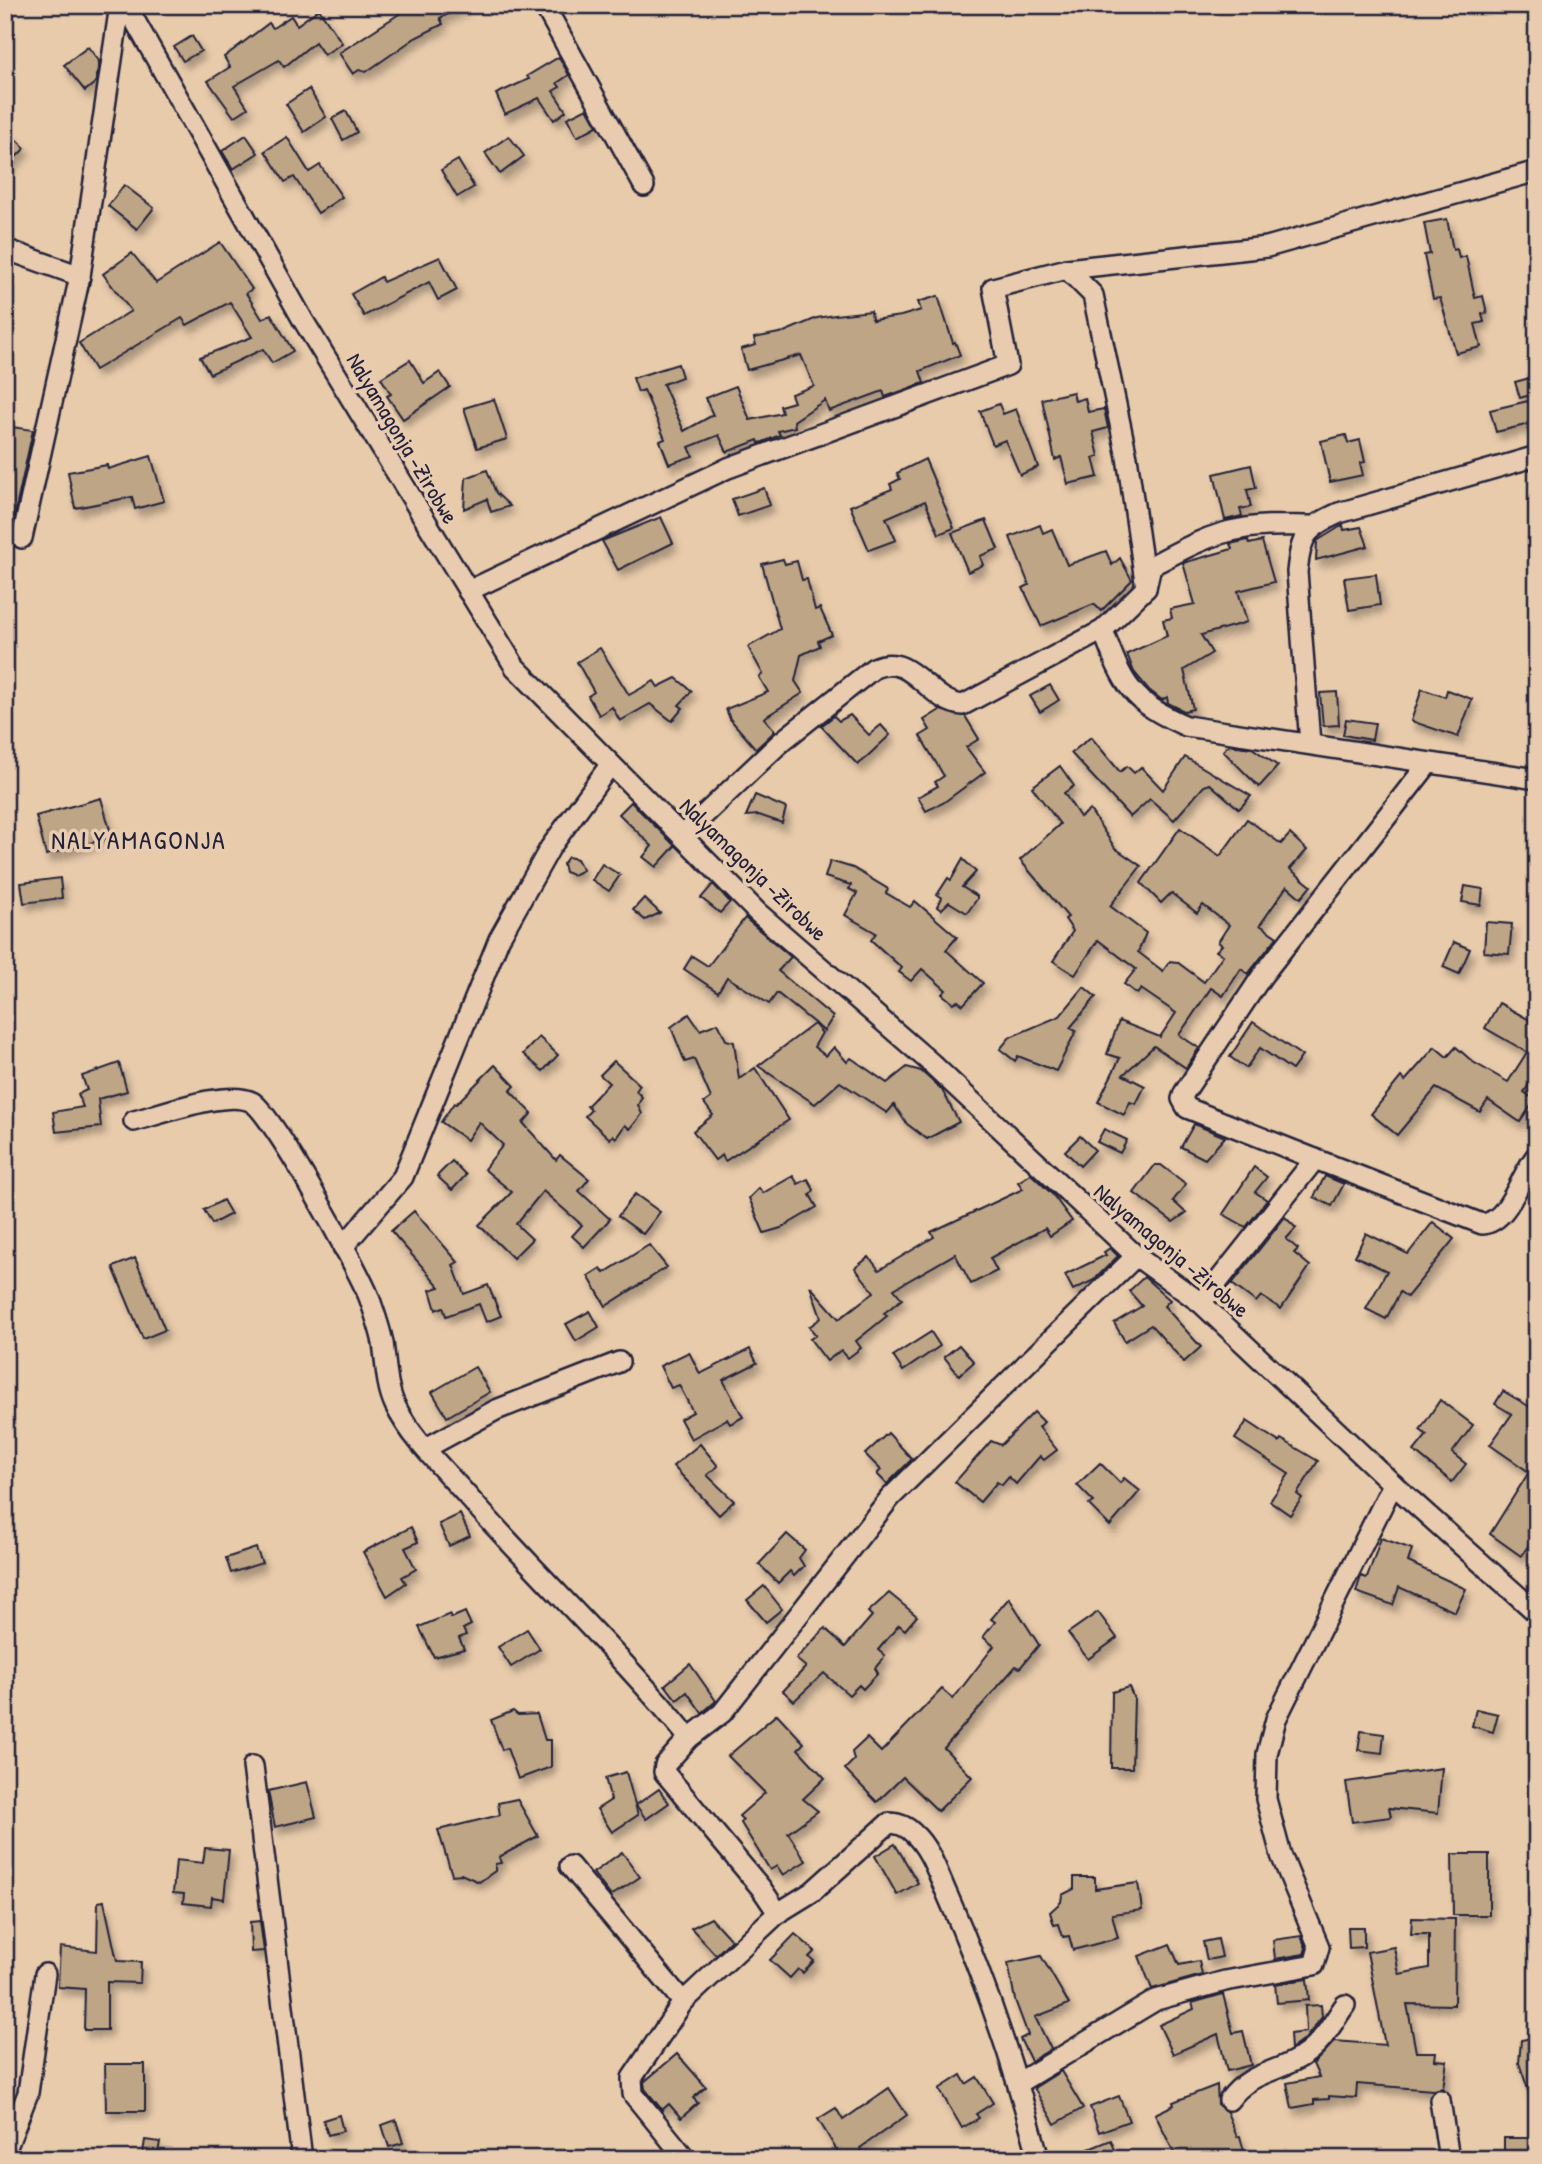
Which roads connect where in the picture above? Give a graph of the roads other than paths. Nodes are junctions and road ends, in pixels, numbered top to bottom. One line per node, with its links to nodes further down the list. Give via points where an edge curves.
1 (120, 5): 8 (street)
2 (126, 5): 13 (street, Nalyamagonja -Zirobwe, via 303,320)
3 (544, 5): 5 (street)
4 (1536, 175): 7 (street, via 1267,247)
5 (644, 186)
6 (5, 248): 8 (street)
7 (1067, 270): 12 (street, via 1093,295 1127,457); 13 (street, via 993,288 1008,365 728,468)
8 (80, 276): 11 (street)
9 (1537, 456): 10 (street, via 1339,513)
10 (1312, 526): 12 (street, via 1242,528 1212,536 1151,566); 15 (street, via 1300,546 1297,572)
11 (22, 538)
12 (1146, 588): 14 (street)
13 (468, 591): 17 (street, Nalyamagonja -Zirobwe, via 515,667)
14 (1103, 630): 15 (street, via 1127,687 1152,711 1186,726); 19 (street, via 963,705 942,699 901,665 874,668 781,742)
15 (1310, 744): 16 (street)
16 (1428, 764): 18 (street); 22 (street, via 1262,976 1182,1099 1186,1108)
17 (610, 765): 19 (street, Nalyamagonja -Zirobwe); 23 (street, via 550,848 499,939 402,1177)
18 (1537, 779)
19 (683, 835): 24 (street, Nalyamagonja -Zirobwe, via 757,912 930,1062)
20 (134, 1122): 23 (street, via 214,1100 253,1102 269,1120)
21 (1537, 1155): 22 (street, via 1504,1211 1482,1224)
22 (1315, 1159): 25 (street)
23 (343, 1247): 27 (street, via 369,1296 395,1405)
24 (1136, 1256): 25 (street, Nalyamagonja -Zirobwe); 30 (street, via 890,1498 722,1713)
25 (1201, 1303): 28 (street, Nalyamagonja -Zirobwe)
26 (619, 1362): 27 (street, via 496,1410)
27 (426, 1448): 30 (street)
28 (1393, 1485): 29 (street, Nalyamagonja -Zirobwe); 37 (street, via 1276,1719 1267,1754 1266,1799 1282,1855 1319,1947 1314,1965 1225,1981 1156,2000)
29 (1537, 1613)
30 (689, 1738): 33 (street, via 664,1772)
31 (253, 1766): 41 (street)
32 (570, 1866): 35 (street)
33 (778, 1913): 35 (street); 37 (street, via 812,1892 889,1823 914,1833 962,1927)
34 (45, 1973): 40 (street, via 28,2093)
35 (683, 2002): 42 (street, via 630,2085)
36 (1345, 2005): 38 (street, via 1321,2041 1306,2054 1240,2085)
37 (1018, 2083): 43 (street)
38 (1229, 2100)
39 (1440, 2100): 44 (street)
40 (5, 2152)
41 (302, 2159)
42 (686, 2159)
43 (1038, 2159)
44 (1449, 2159)

